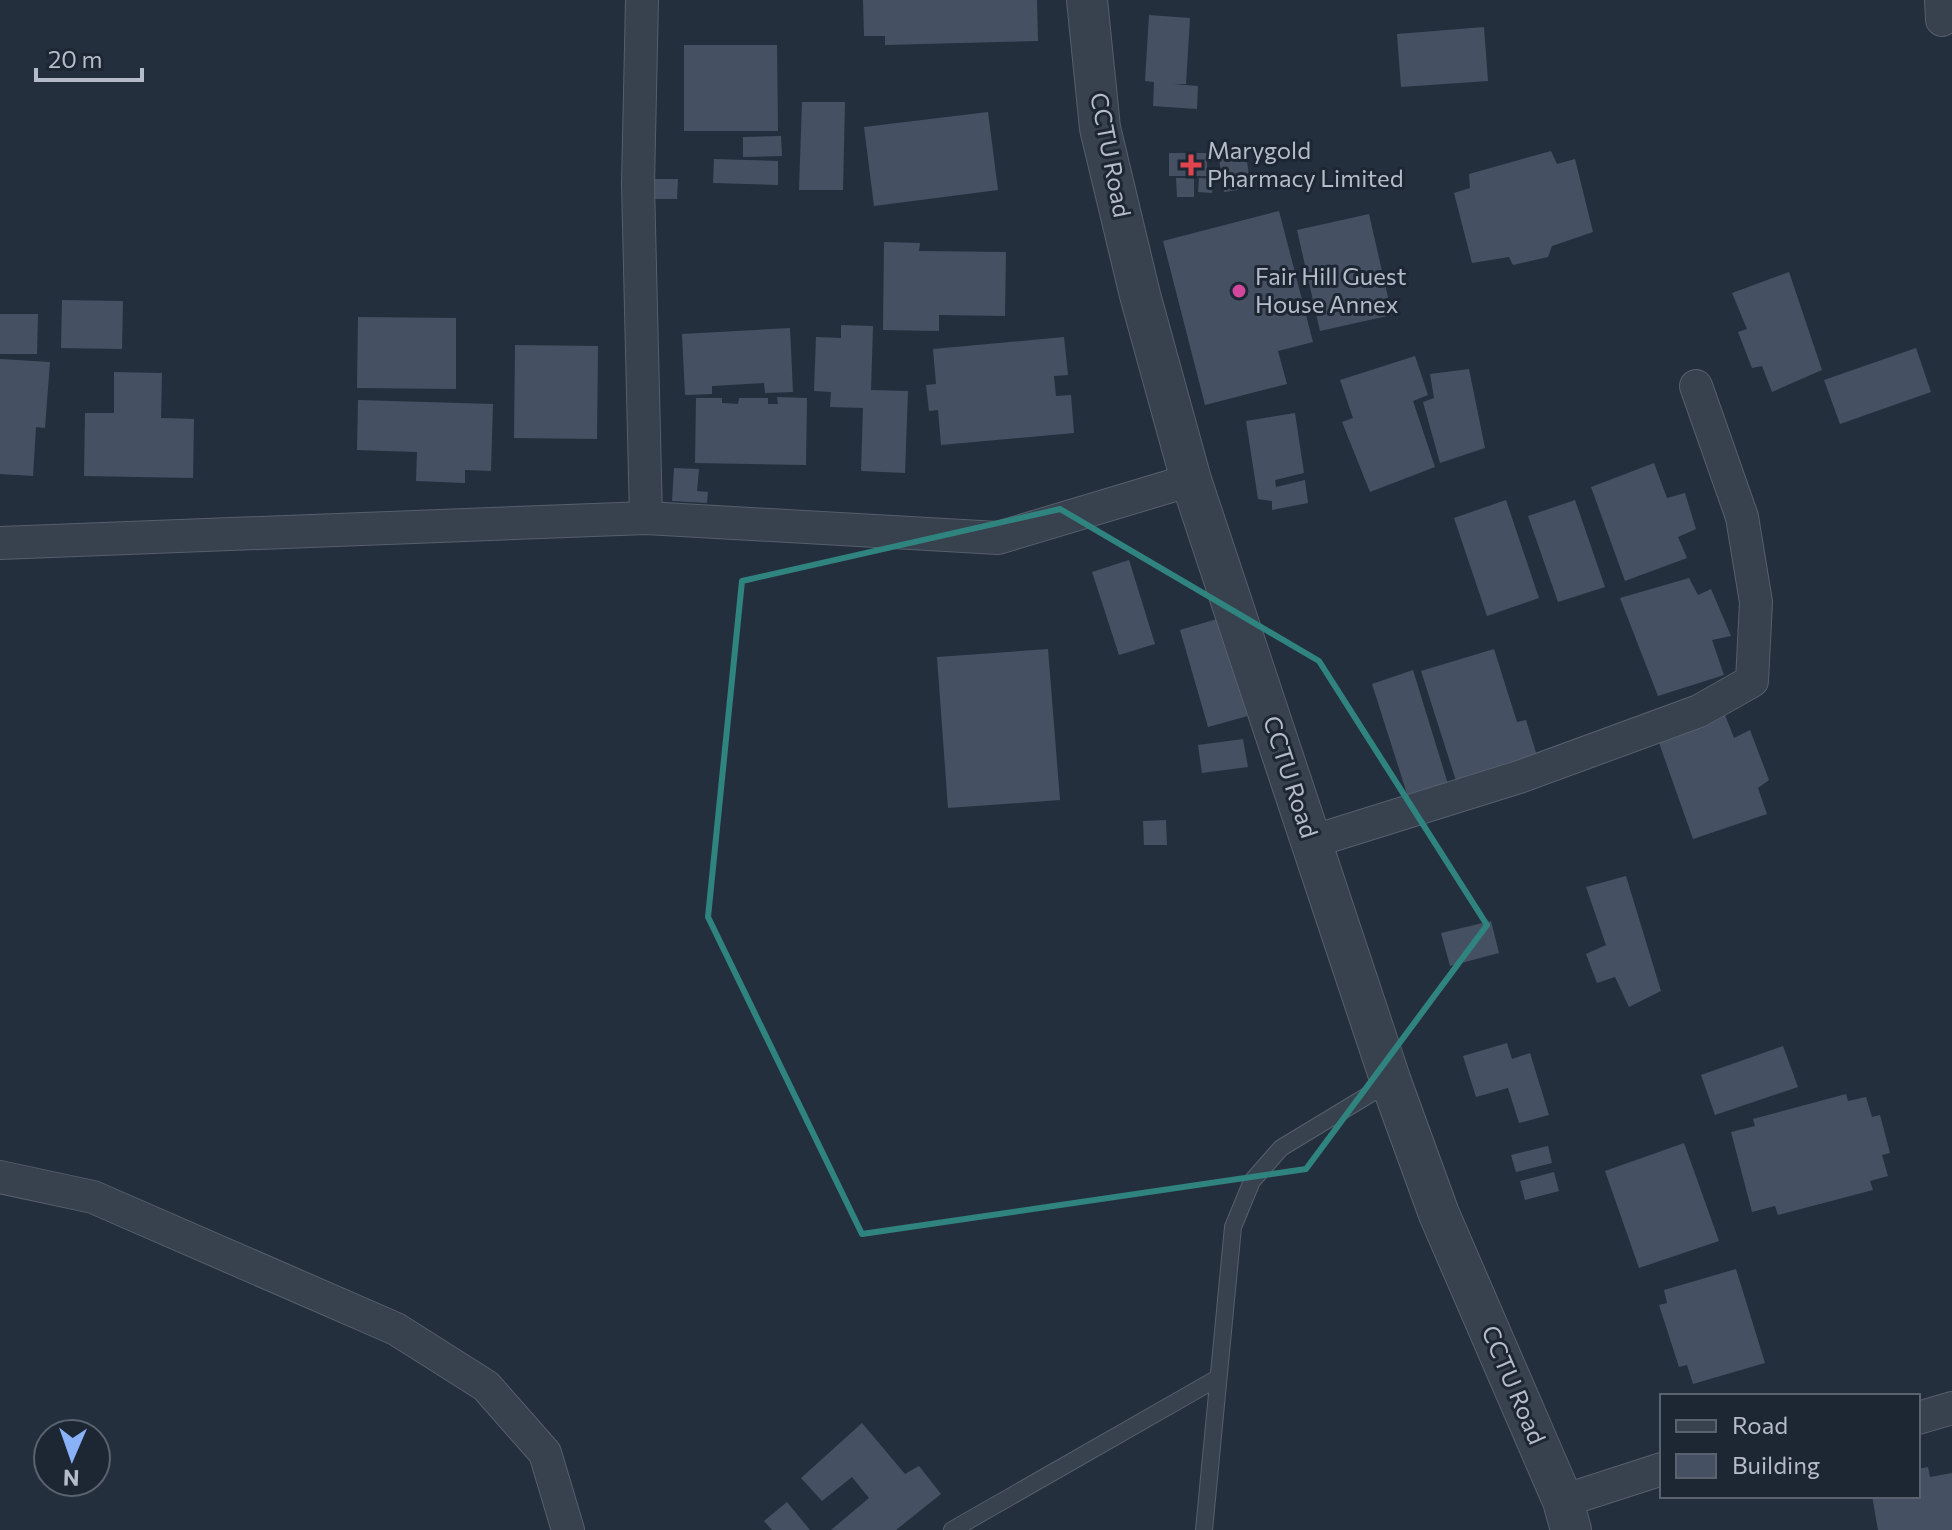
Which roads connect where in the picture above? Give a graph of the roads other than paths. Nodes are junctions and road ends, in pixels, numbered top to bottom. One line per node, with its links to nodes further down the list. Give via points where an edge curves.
1 (642, 0): 5 (street, via 638,184)
2 (1087, 0): 4 (street, CCTU Road, via 1100,128)
3 (1696, 386): 7 (street, via 1742,517 1756,602 1752,681 1699,711 1519,777)
4 (1191, 480): 5 (street, via 998,538); 7 (street, CCTU Road)
5 (646, 518): 6 (street)
6 (0, 543)
7 (1311, 842): 8 (street, CCTU Road)
8 (1391, 1082): 10 (lane, via 1281,1148 1252,1181 1233,1227); 14 (street, CCTU Road, via 1439,1214)
9 (0, 1177): 15 (street, via 93,1197 422,1345 486,1386 545,1453)
10 (1216, 1379): 16 (lane); 17 (lane)
11 (1952, 1408): 12 (street)
12 (1920, 1417)
13 (1660, 1470): 14 (street)
14 (1567, 1516)
15 (568, 1530)
16 (952, 1530)
17 (1204, 1530)

